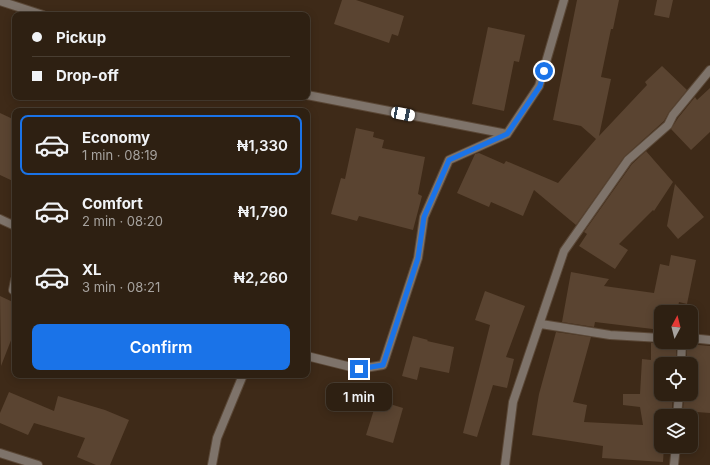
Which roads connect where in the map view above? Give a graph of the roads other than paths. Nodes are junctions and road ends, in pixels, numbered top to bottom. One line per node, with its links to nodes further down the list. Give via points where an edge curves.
1 (564, 0): 6 (street, via 540,86)
2 (0, 1): 3 (street)
3 (34, 12)
4 (710, 70): 9 (street, via 673,115 668,125 628,160 564,252)
5 (310, 96): 6 (street)
6 (507, 134): 13 (street, via 449,160 424,217 418,258 383,365 359,369)
7 (0, 219): 8 (street)
8 (12, 225)
9 (541, 324): 10 (street, via 610,335); 19 (street, via 513,402)
10 (654, 338)
11 (698, 339): 12 (street)
12 (710, 340)
13 (310, 357)
14 (242, 378): 18 (street, via 217,438)
15 (0, 453): 17 (street)
16 (675, 453): 20 (street)
17 (38, 465)
18 (212, 465)
19 (505, 465)
20 (674, 465)

